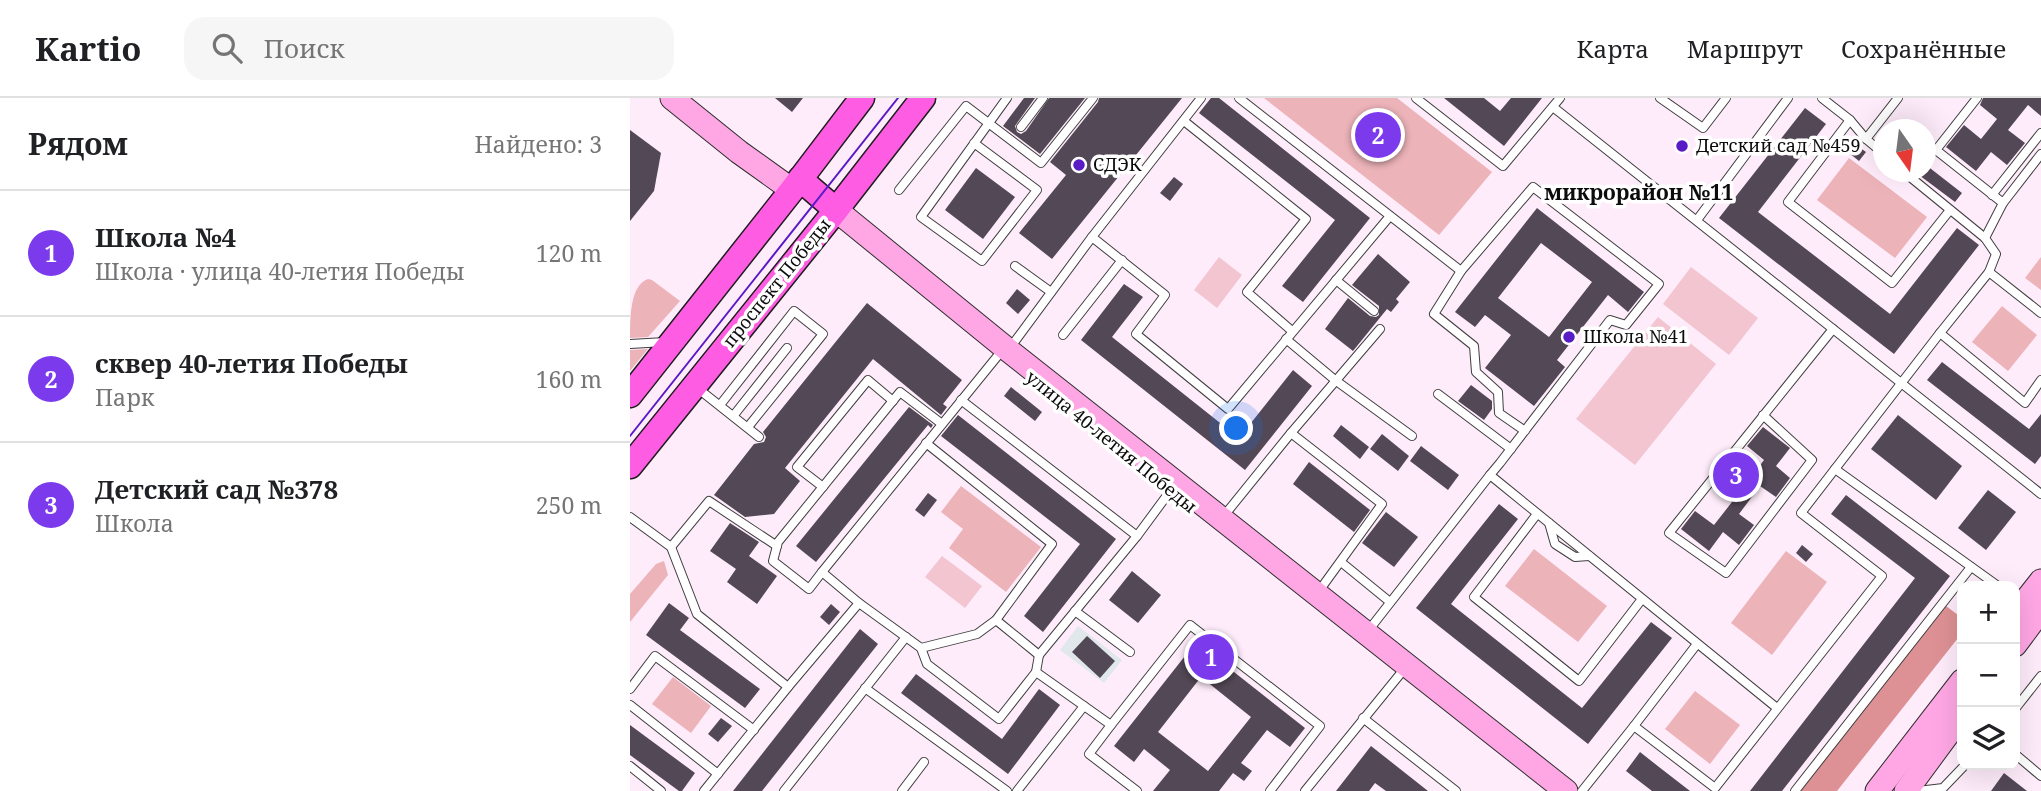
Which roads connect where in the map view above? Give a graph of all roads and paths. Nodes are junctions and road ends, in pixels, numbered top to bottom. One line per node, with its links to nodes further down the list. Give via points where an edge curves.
1 (671, 98): 29 (street, улица 40-летия Победы, via 738,152)
2 (691, 98): 29 (street, улица 40-летия Победы)
3 (862, 98): 29 (main road)
4 (923, 98): 34 (main road, проспект Победы)
5 (1007, 98): 21 (lane)
6 (1043, 98): 22 (lane)
7 (1093, 98): 21 (lane, via 1041,163)
8 (1201, 98): 20 (lane)
9 (1239, 98): 35 (lane)
10 (1416, 98): 18 (lane, via 1503,166)
11 (1560, 98): 18 (lane)
12 (1660, 98): 13 (lane, via 1703,128)
13 (1726, 98)
14 (1788, 98): 36 (lane)
15 (1898, 98): 24 (lane)
16 (1977, 98): 31 (lane, via 1936,150)
17 (1824, 99): 19 (lane)
18 (1553, 107): 36 (lane)
19 (1850, 120): 24 (lane); 33 (lane, via 1788,202 1892,283)
20 (1184, 121): 37 (lane); 49 (lane, via 1306,219 1247,292)
21 (988, 123): 25 (lane); 30 (lane, via 966,106)
22 (1021, 127)
23 (2041, 133): 31 (lane)
24 (1866, 139): 26 (lane)
25 (974, 143): 25 (lane, via 1037,190 982,261 920,217)
26 (1873, 145)
27 (2041, 155): 32 (lane)
28 (1916, 182): 33 (lane)
29 (796, 185): 34 (main road, улица 40-летия Победы); 53 (main road)
30 (898, 190)
31 (1992, 195): 32 (lane)
32 (2003, 203): 38 (lane)
33 (1950, 210): 38 (lane)
34 (832, 214): 56 (street, улица 40-летия Победы); 60 (main road, проспект Победы)
35 (1391, 216): 41 (lane); 43 (lane)
36 (1697, 220): 48 (lane)
37 (1092, 237): 39 (lane); 44 (lane)
38 (1985, 238): 42 (lane, via 1996,254)
39 (1122, 260): 51 (lane); 52 (lane, via 1165,295 1136,334 1228,409)
40 (1015, 266): 44 (lane)
41 (1461, 271): 70 (lane, via 1434,314 1474,346 1476,372 1498,392 1499,413); 70 (lane, via 1533,187 1659,284 1626,325 1610,320)
42 (1989, 272): 46 (lane); 50 (lane)
43 (1336, 280): 45 (lane); 49 (lane)
44 (1051, 292): 56 (lane)
45 (1374, 311)
46 (2041, 313)
47 (1380, 329): 57 (lane)
48 (1833, 329): 59 (lane); 67 (lane)
49 (1292, 331): 52 (lane)
50 (1940, 333): 58 (lane, via 2025,403); 59 (lane)
51 (1063, 335)
52 (1286, 339): 57 (lane)
53 (673, 341): 54 (lane); 61 (main road)
54 (630, 344)
55 (787, 348): 66 (lane)
56 (1004, 352): 63 (lane); 80 (street, улица 40-летия Победы); 84 (street)
57 (1335, 380): 71 (lane); 72 (lane)
58 (2041, 380)
59 (1901, 383): 77 (lane); 81 (lane)
60 (694, 386): 65 (lane); 76 (main road, проспект Победы)
61 (630, 394)
62 (1438, 394): 75 (lane)
63 (961, 400): 68 (lane); 85 (lane)
64 (893, 401): 68 (lane, via 900,392); 79 (lane); 79 (lane, via 868,380 794,464)
65 (720, 405): 66 (lane); 69 (lane, via 794,311 823,334)
66 (734, 415): 69 (lane)
67 (1763, 415): 67 (lane, via 1812,460 1726,573 1669,533)
68 (942, 424): 74 (lane)
69 (748, 427): 73 (lane)
70 (1525, 431): 75 (lane)
71 (1291, 433): 84 (lane); 88 (lane, via 1382,505)
72 (1412, 436)
73 (760, 437)
74 (926, 443): 90 (lane); 99 (lane, via 1052,544)
75 (1511, 449): 78 (lane)
76 (630, 466)
77 (1835, 469): 89 (lane); 117 (lane, via 1801,513 1882,576)
78 (1490, 475): 82 (lane); 95 (lane)
79 (823, 487): 86 (lane)
80 (1171, 490): 84 (street, улица 40-летия Победы); 85 (lane)
81 (2040, 491)
82 (1537, 514): 94 (lane); 94 (lane, via 1474,597 1579,681)
83 (630, 517): 87 (lane)
84 (1219, 523): 93 (street, улица 40-летия Победы); 107 (street, улица 40-летия Победы)
85 (1137, 536): 97 (lane)
86 (777, 546): 87 (lane, via 709,501); 90 (lane, via 774,561 809,589)
87 (671, 547): 110 (lane, via 697,614)
88 (1341, 562): 93 (lane); 95 (lane)
89 (1971, 567): 91 (lane); 142 (lane)
90 (822, 572): 96 (lane)
91 (1991, 581)
92 (2041, 581): 98 (street)
93 (1317, 593): 100 (street, улица 40-летия Победы)
94 (1642, 599): 102 (lane)
95 (1390, 602): 100 (lane)
96 (859, 603): 101 (lane); 110 (lane)
97 (1075, 611): 105 (lane); 106 (lane)
98 (2028, 612): 103 (street)
99 (996, 620): 104 (lane, via 977,634); 106 (lane)
100 (1367, 632): 107 (street, улица 40-летия Победы)
101 (906, 637): 104 (lane); 112 (lane)
102 (1697, 644): 117 (lane); 121 (lane)
103 (2015, 644)
104 (921, 648): 108 (lane, via 927,664 999,719)
105 (1130, 652)
106 (1039, 654): 108 (lane)
107 (1404, 669): 118 (lane); 139 (street, улица 40-летия Победы); 140 (street, улица 40-летия Победы)
108 (1036, 672): 115 (lane)
109 (2041, 676): 116 (lane)
110 (788, 687): 122 (lane)
111 (1957, 687): 143 (street)
112 (866, 688): 131 (lane); 133 (lane)
113 (630, 690): 114 (lane, via 635,695); 122 (lane, via 654,656)
114 (630, 704): 127 (lane)
115 (1084, 706): 120 (lane); 134 (lane)
116 (2017, 707)
117 (1777, 708): 121 (lane, via 1715,788)
118 (1363, 718): 137 (lane); 138 (lane)
119 (1957, 722): 144 (street)
120 (1111, 726): 135 (lane, via 1089,754); 136 (lane, via 1190,625 1320,726)
121 (1634, 726): 141 (lane)
122 (754, 730): 127 (lane)
123 (2020, 758): 128 (lane)
124 (924, 762): 132 (lane)
125 (630, 766): 129 (lane)
126 (1960, 770): 145 (lane, via 1943,789)
127 (718, 774): 130 (lane)
128 (2041, 776)
129 (661, 791)
130 (704, 791)
131 (785, 791)
132 (902, 791)
133 (1007, 791)
134 (1017, 791)
135 (1137, 791)
136 (1270, 791)
137 (1304, 791)
138 (1456, 791)
139 (1548, 791)
140 (1566, 791)
141 (1582, 791)
142 (1796, 791)
143 (1877, 791)
144 (1906, 791)
145 (1919, 791)

